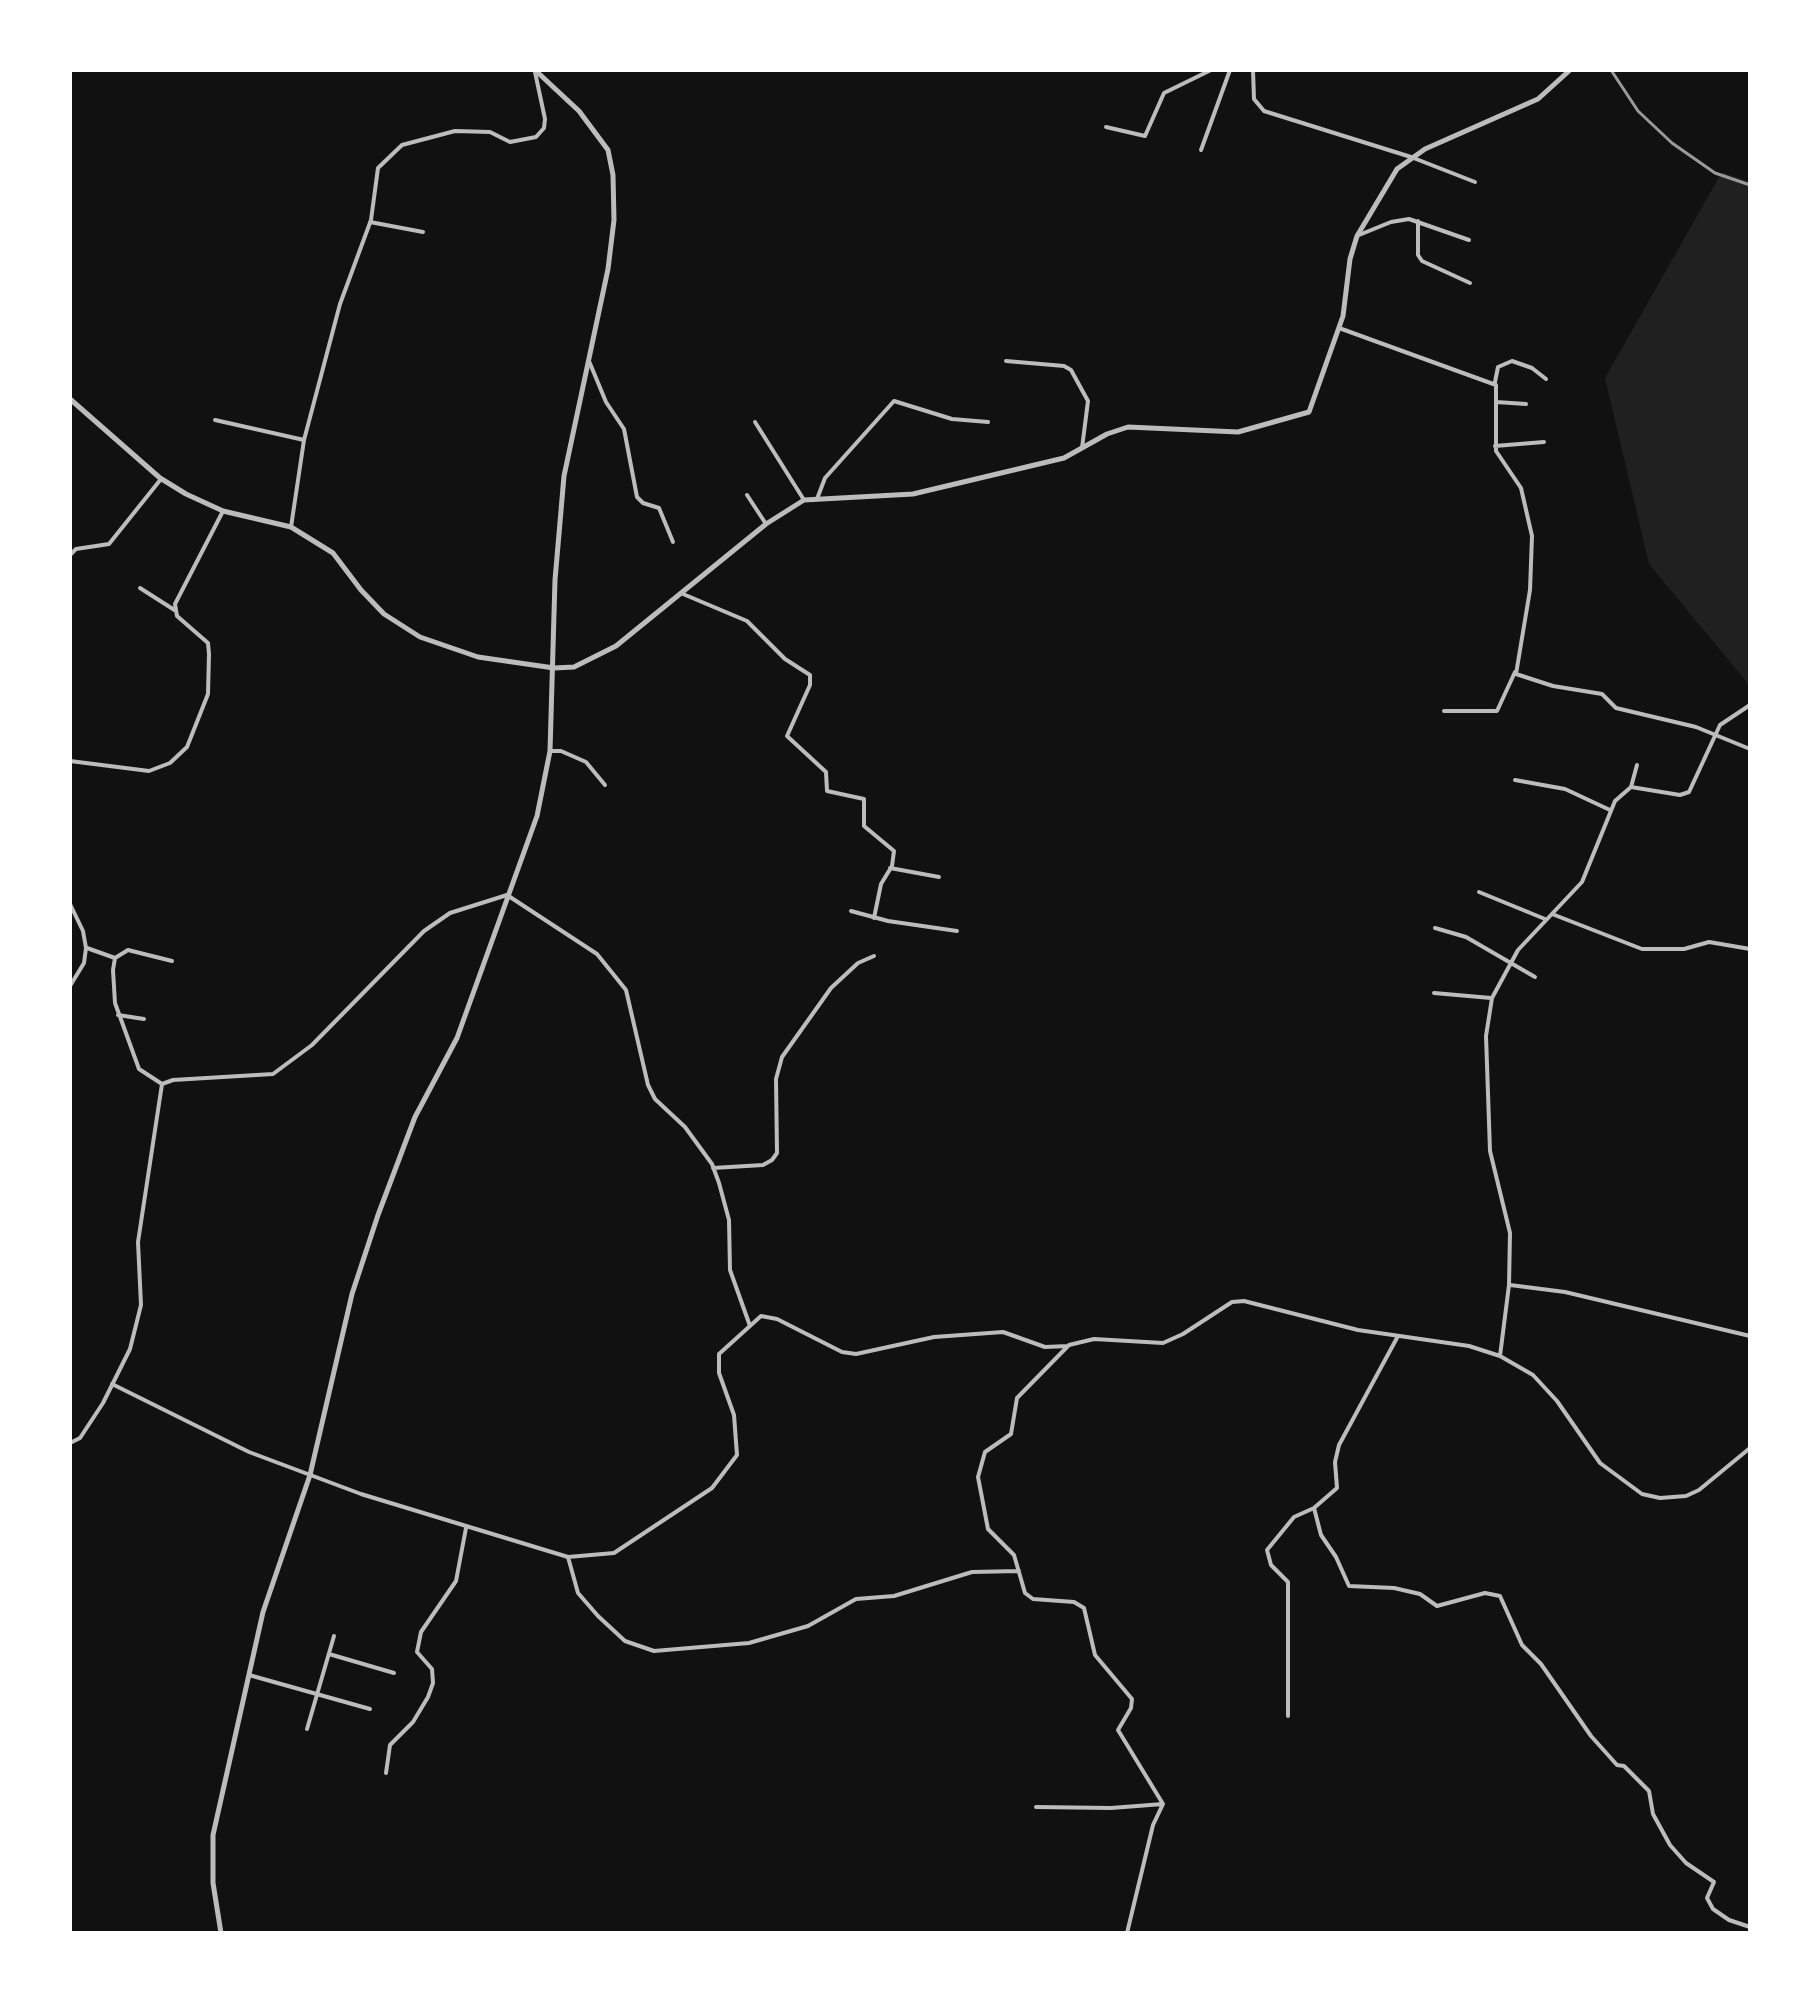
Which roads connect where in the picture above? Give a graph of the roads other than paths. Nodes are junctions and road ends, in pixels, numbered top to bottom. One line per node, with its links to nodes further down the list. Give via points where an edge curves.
1 (535, 70): 11 (street, via 545,119 536,137 510,142 490,132 455,131 402,145 376,172); 17 (street, via 597,131 613,175 614,220)
2 (1211, 70): 6 (street, via 1164,93 1145,136)
3 (1230, 70): 7 (street)
4 (1253, 70): 8 (street, via 1254,99 1264,111)
5 (1570, 70): 8 (street, via 1538,99)
6 (1106, 127)
7 (1201, 150)
8 (1411, 157): 9 (street); 13 (street, via 1397,169)
9 (1475, 182)
10 (1418, 221): 13 (street, via 1399,220); 14 (street); 15 (street, via 1422,261)
11 (370, 222): 12 (street); 27 (street, via 340,304)
12 (423, 232)
13 (1357, 236): 16 (street)
14 (1469, 240)
15 (1470, 283)
16 (1339, 328): 20 (street); 30 (street, via 1324,361 1315,402 1303,415 1238,432 1128,427)
17 (589, 358): 38 (street, via 606,402 624,429 637,497 659,508); 43 (street, via 564,476)
18 (1006, 361): 30 (street, via 1071,370 1088,401)
19 (1546, 379): 20 (street, via 1512,361 1498,367)
20 (1495, 382): 22 (street)
21 (70, 399): 31 (street)
22 (1496, 402): 23 (street); 29 (street)
23 (1526, 404)
24 (215, 420): 27 (street)
25 (755, 422): 34 (street)
26 (988, 422): 33 (street, via 952,419 894,401 825,478)
27 (304, 440): 37 (street)
28 (1544, 442): 29 (street)
29 (1495, 446): 44 (street, via 1521,488 1532,536 1530,590)
30 (1082, 451): 33 (street, via 913,494)
31 (161, 479): 35 (street); 39 (street, via 109,544 76,549)
32 (747, 495): 36 (street)
33 (817, 499): 34 (street)
34 (804, 500): 36 (street)
35 (223, 511): 37 (street); 42 (street, via 179,595)
36 (766, 524): 41 (street)
37 (291, 527): 43 (street, via 333,553 384,614 420,637 478,657)
38 (673, 542)
39 (70, 555)
40 (140, 588): 42 (street)
41 (683, 594): 43 (street, via 601,656); 56 (street, via 747,621 785,659 810,675 787,736 826,772 827,791 864,799 864,826 895,854)
42 (176, 611): 50 (street, via 208,643 209,654 208,694 187,747 170,763 149,771)
43 (554, 668): 49 (street)
44 (1515, 672): 46 (street, via 1497,711); 47 (street, via 1553,686 1602,694 1616,708)
45 (1750, 705): 47 (street, via 1724,720)
46 (1444, 711)
47 (1715, 735): 48 (street); 54 (street, via 1689,792)
48 (1750, 749)
49 (550, 751): 53 (street, via 586,762); 59 (street, via 537,816)
50 (70, 761)
51 (1637, 765): 54 (street)
52 (1515, 780): 55 (street, via 1565,789)
53 (605, 785)
54 (1631, 787): 55 (street)
55 (1610, 810): 62 (street, via 1582,882)
56 (890, 868): 57 (street); 63 (street)
57 (939, 877)
58 (1479, 892): 64 (street)
59 (507, 895): 79 (street, via 450,913 424,931 312,1045 273,1074); 80 (street, via 610,965 626,990 655,1099 685,1127); 90 (street, via 457,1038 415,1117 378,1215 352,1294)
60 (70, 904): 67 (street)
61 (851, 911): 63 (street)
62 (1552, 914): 64 (street); 68 (street, via 1642,949 1684,949 1709,942)
63 (874, 918): 66 (street)
64 (1545, 919): 72 (street)
65 (1435, 928): 72 (street, via 1466,937)
66 (957, 931)
67 (86, 948): 70 (street); 74 (street)
68 (1750, 949)
69 (874, 956): 80 (street, via 831,988 782,1057 776,1079 777,1153 772,1160)
70 (115, 958): 71 (street, via 128,950); 77 (street)
71 (172, 961)
72 (1509, 965): 73 (street); 76 (street)
73 (1535, 977)
74 (70, 986)
75 (1434, 993): 76 (street)
76 (1492, 998): 81 (street, via 1486,1036 1490,1151 1510,1233)
77 (118, 1015): 78 (street); 79 (street, via 139,1069)
78 (144, 1019)
79 (162, 1084): 87 (street, via 138,1242 141,1305 130,1349)
80 (713, 1168): 82 (street, via 729,1220 730,1270)
81 (1509, 1285): 84 (street, via 1565,1292); 86 (street)
82 (750, 1326): 85 (street, via 761,1316 770,1316 856,1354 934,1337 1003,1332 1045,1347); 93 (street, via 719,1354 719,1373 734,1415 737,1455 712,1488 614,1553)
83 (1398, 1336): 85 (street, via 1238,1300 1163,1343 1094,1339); 86 (street); 91 (street, via 1339,1445 1337,1488)
84 (1750, 1336)
85 (1068, 1346): 94 (street, via 1017,1398 1011,1434 980,1458 985,1523)
86 (1500, 1356): 89 (street, via 1533,1375 1600,1463 1642,1494 1686,1496)
87 (112, 1384): 88 (street, via 80,1438); 90 (street, via 249,1452)
88 (70, 1443)
89 (1750, 1448)
90 (310, 1475): 92 (street); 98 (street, via 263,1612)
91 (1314, 1508): 101 (street, via 1294,1517 1267,1550 1268,1561 1288,1582); 106 (street, via 1321,1535 1349,1586 1394,1588 1420,1594 1437,1606 1485,1593 1500,1596 1522,1645 1591,1736 1649,1791 1653,1814 1670,1845 1714,1882 1707,1898 1713,1909)
92 (466, 1528): 93 (street); 103 (street, via 456,1581 421,1632 417,1652 432,1669 428,1697 390,1745)
93 (568, 1557): 94 (street, via 578,1593 598,1616 625,1641 654,1651 741,1644 808,1626 856,1599 894,1596 972,1572)
94 (1021, 1571): 104 (street, via 1027,1595 1074,1602 1086,1612 1095,1655 1132,1699 1118,1730)
95 (334, 1636): 96 (street)
96 (329, 1654): 97 (street); 99 (street)
97 (394, 1673)
98 (249, 1675): 99 (street); 107 (street, via 213,1835)
99 (317, 1694): 100 (street); 102 (street)
100 (370, 1709)
101 (1288, 1716)
102 (307, 1729)
103 (386, 1773)
104 (1163, 1804): 105 (street); 108 (street)
105 (1036, 1807)
106 (1750, 1927)
107 (221, 1933)
108 (1127, 1933)

